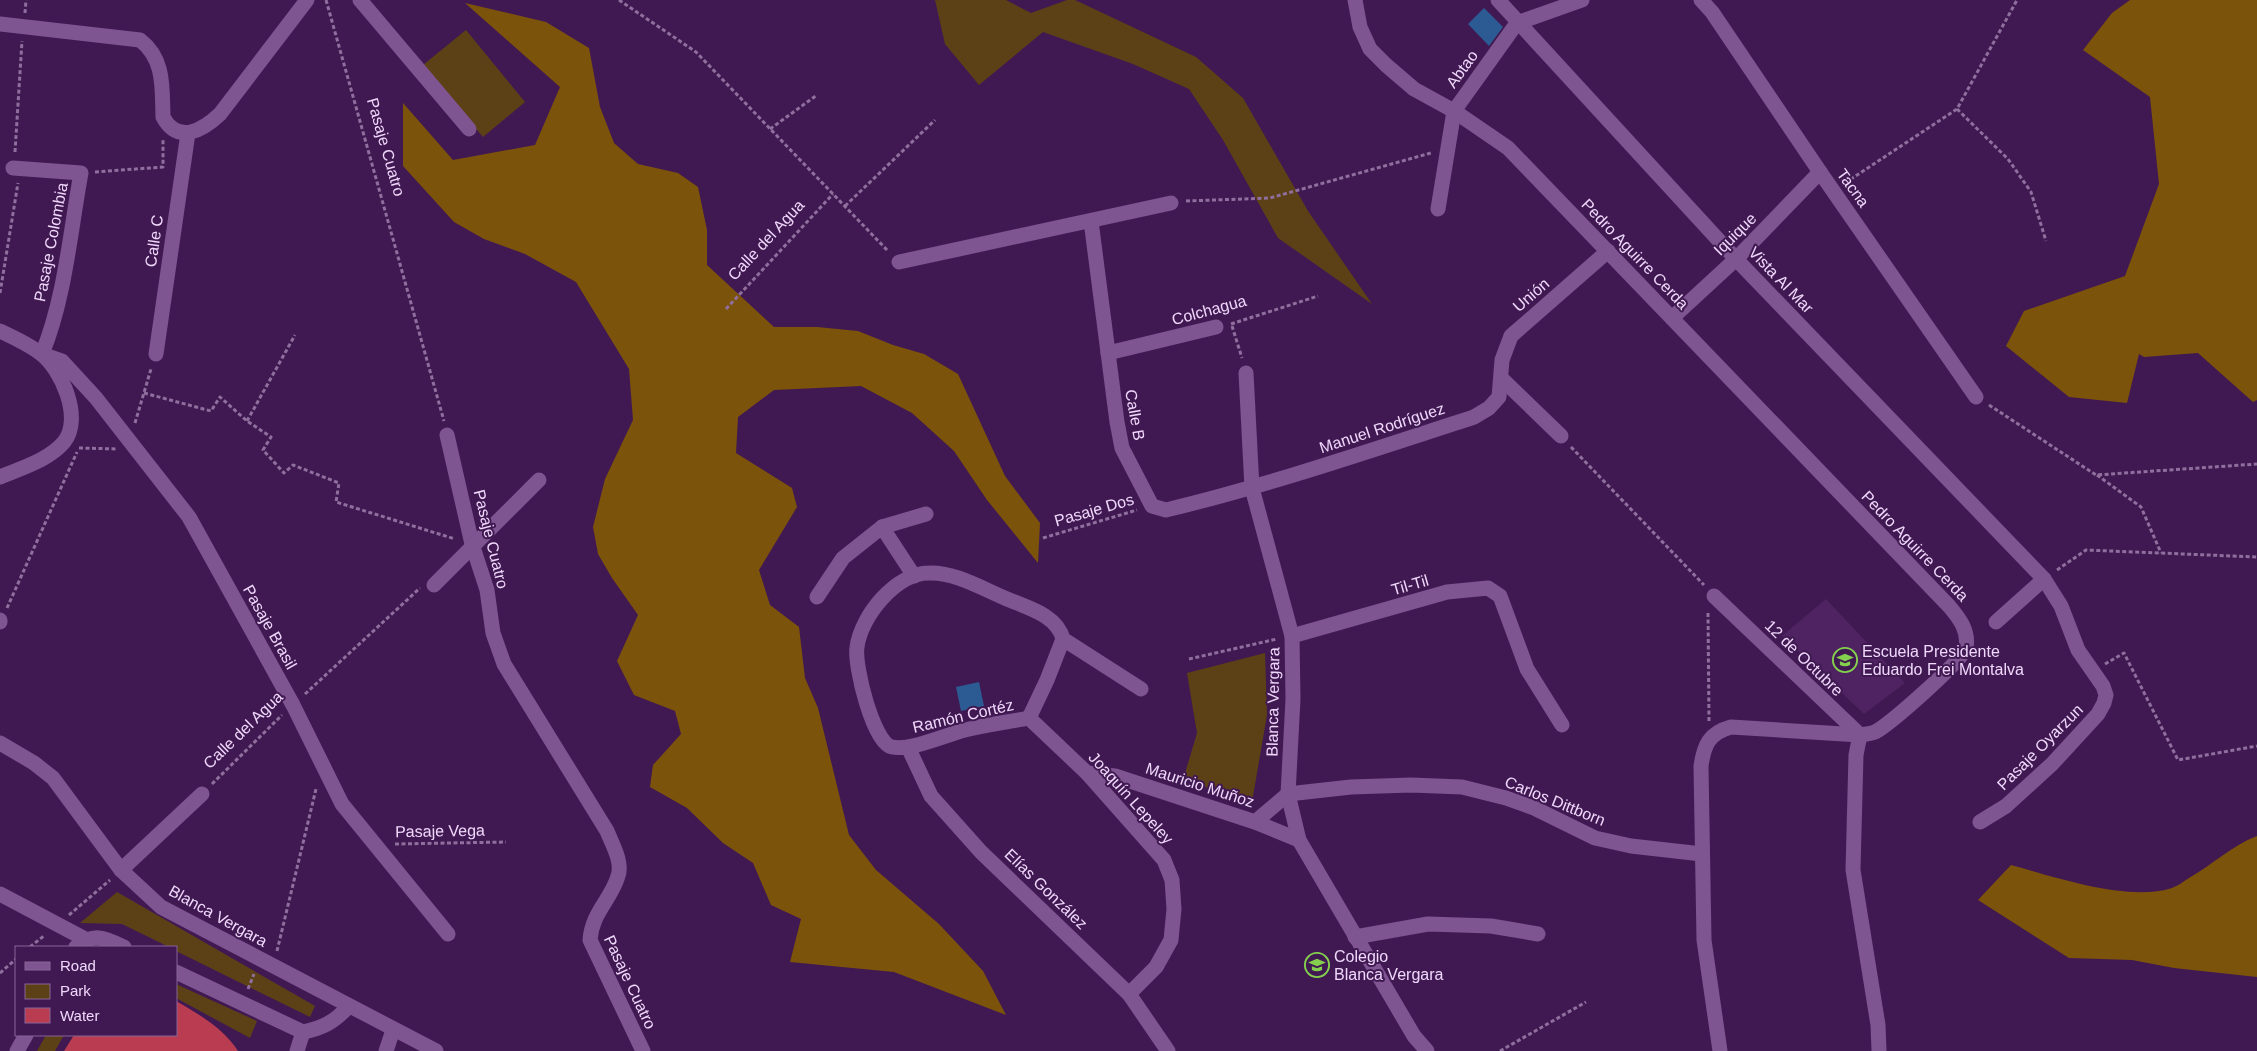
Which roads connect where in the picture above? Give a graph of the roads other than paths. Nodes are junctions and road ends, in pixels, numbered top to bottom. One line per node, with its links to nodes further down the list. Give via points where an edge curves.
1 (307, 0): 11 (street, via 220,114 205,127)
2 (360, 0): 10 (street)
3 (1355, 0): 9 (street, Pedro Aguirre Cerda, via 1360,27 1370,49 1414,89)
4 (1498, 0): 7 (street, Vista Al Mar)
5 (1582, 0): 7 (street)
6 (1701, 0): 13 (street, Tacna)
7 (1517, 23): 9 (street, Abtao); 18 (street, Vista Al Mar)
8 (0, 24): 11 (street, via 140,40 150,47 161,68 163,117 174,130)
9 (1454, 111): 15 (street, Abtao); 17 (street, Pedro Aguirre Cerda, via 1508,148)
10 (469, 129)
11 (188, 133): 25 (street, Calle C)
12 (17, 168): 24 (street, Pasaje Colombia, via 82,173 55,314)
13 (1820, 172): 18 (street, Iquique); 28 (street, Tacna)
14 (1171, 203): 16 (street)
15 (1438, 209)
16 (1091, 220): 19 (street); 23 (street, Calle B)
17 (1608, 251): 20 (street, Pedro Aguirre Cerda); 27 (street, Unión, via 1511,336 1502,360)
18 (1736, 259): 20 (street, Iquique); 38 (street, Vista Al Mar)
19 (899, 262)
20 (1672, 318): 48 (street, Pedro Aguirre Cerda, via 1961,620 1967,636 1966,651 1886,725 1873,733)
21 (1216, 328): 23 (street, Colchagua)
22 (0, 331): 24 (street, Pasaje Brasil)
23 (1108, 353): 33 (street, Calle B, via 1122,448 1152,506 1166,510)
24 (42, 354): 31 (street, via 72,406 72,427 64,442 32,464); 60 (street, Pasaje Brasil, via 62,361 190,516 293,705 342,804)
25 (156, 354)
26 (1246, 373): 33 (street, Blanca Vergara)
27 (1502, 379): 30 (street); 33 (street, Manuel Rodríguez, via 1499,397 1474,417)
28 (1976, 397)
29 (448, 435): 36 (street, Pasaje Cuatro)
30 (1560, 436)
31 (0, 477)
32 (540, 480): 36 (street)
33 (1252, 488): 43 (street, Blanca Vergara)
34 (926, 514): 35 (street)
35 (882, 527): 37 (street); 41 (street, via 842,558)
36 (472, 544): 39 (street); 75 (street, Pasaje Cuatro, via 487,590 493,633 504,664 607,831 617,854 619,875 591,925 590,940)
37 (914, 576): 44 (street, via 927,572 947,574 1026,607 1054,621); 50 (street, via 877,603 864,622 856,648 876,732 882,742 891,747)
38 (2044, 579): 42 (street); 55 (street, Pasaje Oyarzun, via 2062,606 2078,650 2106,695 2098,714 2052,764 2012,800)
39 (434, 585)
40 (1714, 596): 48 (street, 12 de Octubre)
41 (817, 597)
42 (1996, 622)
43 (1292, 636): 47 (street, Til-Til, via 1447,592 1488,588 1500,596 1527,669); 53 (street, Blanca Vergara, via 1293,699)
44 (1063, 639): 45 (street); 46 (street, Ramón Cortéz)
45 (1141, 690)
46 (1029, 718): 50 (street, Ramón Cortéz, via 966,730); 51 (street, Joaquín Lepeley)
47 (1562, 725)
48 (1860, 735): 57 (street, Pedro Aguirre Cerda, via 1731,727 1719,730 1709,738 1701,766); 79 (street, via 1856,755 1853,870)
49 (0, 743): 58 (street, Blanca Vergara, via 53,778)
50 (908, 746): 66 (street, Elías González, via 937,803 981,852)
51 (1087, 773): 54 (street, Mauricio Muñoz, via 1115,776); 66 (street, Joaquín Lepeley, via 1164,860 1172,880 1174,909 1170,940 1156,967)
52 (202, 794): 58 (street, Calle del Agua)
53 (1288, 794): 54 (street); 56 (street, Blanca Vergara); 57 (street, Carlos Dittborn, via 1351,787 1462,787 1534,808 1595,838 1631,846)
54 (1255, 822): 56 (street, Mauricio Muñoz)
55 (1980, 822)
56 (1299, 840): 62 (street, Blanca Vergara)
57 (1702, 854): 78 (street, via 1704,940)
58 (122, 870): 67 (street, Blanca Vergara, via 161,907)
59 (0, 894): 63 (street, via 57,925)
60 (448, 934)
61 (1538, 934): 62 (street, via 1491,926 1428,924)
62 (1355, 937): 77 (street, Blanca Vergara, via 1414,1036)
63 (80, 943): 64 (street, via 104,938)
64 (122, 946)
65 (178, 973): 69 (street)
66 (1129, 994): 76 (street, Elías González)
67 (348, 1006): 68 (street, Blanca Vergara); 69 (street, via 335,1021)
68 (393, 1030): 73 (street); 74 (street, Blanca Vergara)
69 (303, 1032): 72 (street)
70 (25, 1036): 71 (street)
71 (17, 1051)
72 (297, 1051)
73 (386, 1051)
74 (436, 1051)
75 (643, 1051)
76 (1168, 1051)
77 (1427, 1051)
78 (1720, 1051)
79 (1880, 1051)

